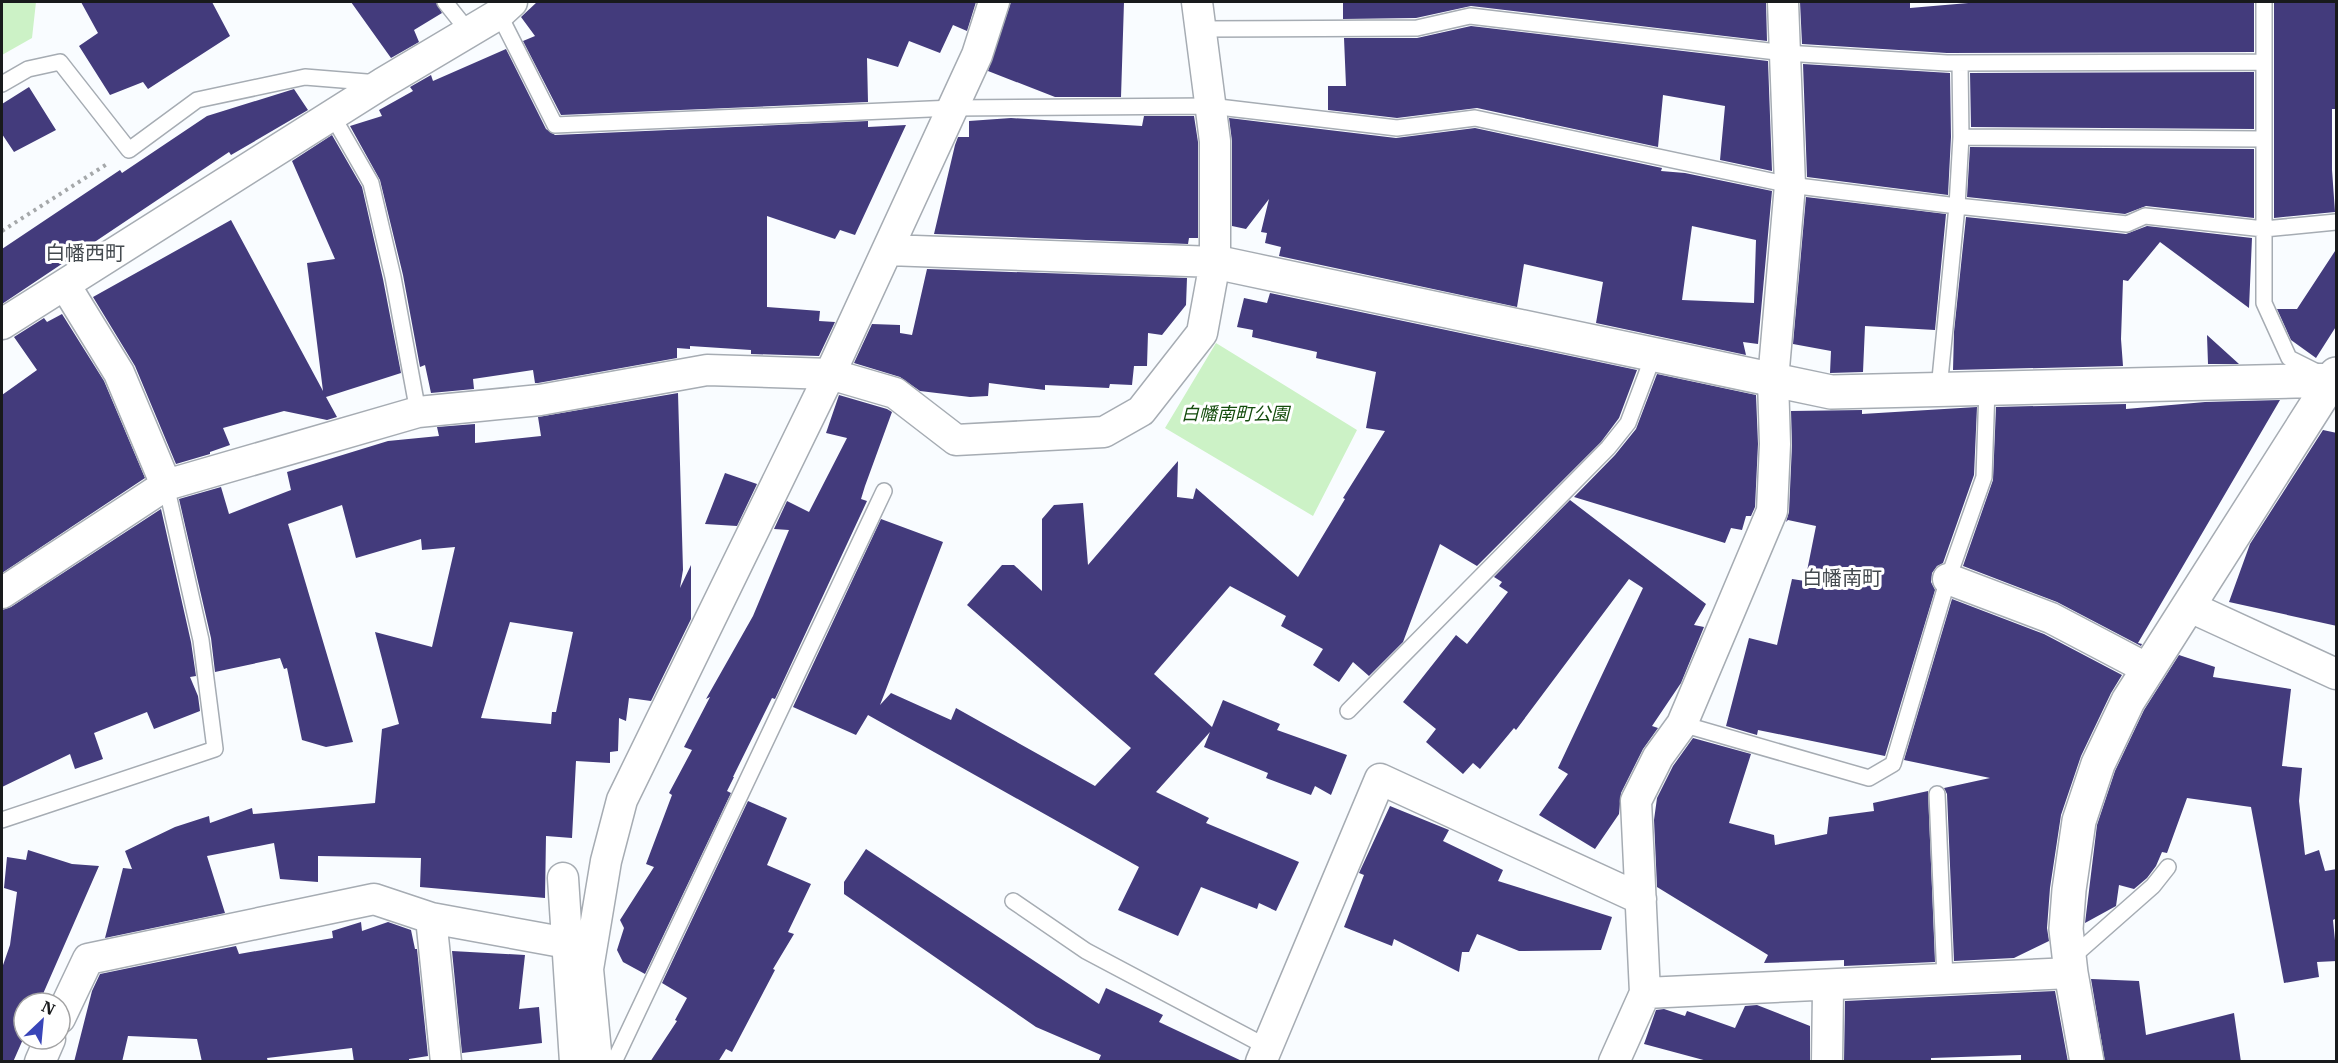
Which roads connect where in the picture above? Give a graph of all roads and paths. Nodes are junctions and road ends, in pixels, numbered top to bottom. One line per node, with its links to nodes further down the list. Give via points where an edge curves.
1 (445, 2): 7 (lane)
2 (994, 2): 14 (street, via 977,55)
3 (1783, 2): 8 (street)
4 (2264, 2): 9 (lane)
5 (505, 8): 7 (street); 14 (lane, via 555,124)
6 (1198, 15): 8 (lane, via 1417,28 1470,16); 13 (street)
7 (469, 32): 11 (street)
8 (1785, 53): 10 (lane); 19 (street)
9 (2264, 62): 10 (lane); 17 (lane)
10 (1960, 63): 16 (lane)
11 (383, 83): 15 (street); 18 (lane, via 305,77 197,100)
12 (2, 84): 18 (lane, via 28,69 60,62)
13 (1210, 106): 14 (lane); 19 (lane, via 1397,128 1475,118); 25 (street, via 1215,141)
14 (953, 108): 24 (street)
15 (332, 115): 26 (street); 34 (lane, via 371,183)
16 (1960, 137): 17 (lane); 20 (lane)
17 (2263, 139): 22 (lane)
18 (129, 150): 23 (path)
19 (1790, 185): 20 (lane); 31 (street)
20 (1958, 206): 22 (lane, via 2127,224 2145,216); 33 (lane)
21 (2337, 222): 22 (lane)
22 (2264, 229): 30 (lane, via 2264,303 2289,357)
23 (2, 231)
24 (888, 250): 25 (street); 29 (street)
25 (1215, 262): 28 (street); 29 (street, via 1202,333 1141,411 1104,432 956,440 895,393)
26 (65, 285): 27 (street); 35 (street, via 119,374)
27 (2, 324)
28 (1654, 354): 31 (street); 42 (lane, via 1628,423 1608,448)
29 (830, 374): 34 (street, via 707,370 540,400); 60 (street, via 622,800 606,861 588,969)
30 (2335, 378): 32 (street); 39 (street)
31 (1773, 380): 33 (street, via 1831,392); 43 (street, via 1772,511)
32 (1987, 388): 33 (street); 37 (lane, via 1984,477)
33 (1939, 389)
34 (418, 412): 35 (street)
35 (166, 485): 38 (street); 45 (lane, via 201,640 215,749)
36 (884, 490): 61 (lane)
37 (1948, 579): 40 (street, via 2051,618); 43 (lane, via 1893,764 1869,778)
38 (2, 593)
39 (2188, 606): 40 (street); 41 (street)
40 (2148, 669): 52 (street, via 2098,764 2079,821 2066,929)
41 (2337, 674)
42 (1348, 711)
43 (1682, 724): 48 (street, via 1658,757 1636,801)
44 (1937, 794): 53 (lane)
45 (2, 820)
46 (2168, 867): 52 (lane)
47 (563, 878): 51 (street)
48 (1641, 899): 56 (street); 57 (street, via 1380,779)
49 (1013, 901): 57 (lane, via 1086,951)
50 (431, 918): 51 (street); 55 (street, via 374,899 88,959); 58 (street)
51 (567, 943): 59 (street)
52 (2070, 967): 53 (street); 64 (street)
53 (1945, 979): 54 (street)
54 (1826, 985): 56 (street); 63 (street)
55 (72, 993)
56 (1646, 993): 62 (street)
57 (1264, 1054)
58 (446, 1062)
59 (575, 1062)
60 (597, 1062)
61 (614, 1062)
62 (1614, 1062)
63 (1827, 1062)
64 (2087, 1062)

